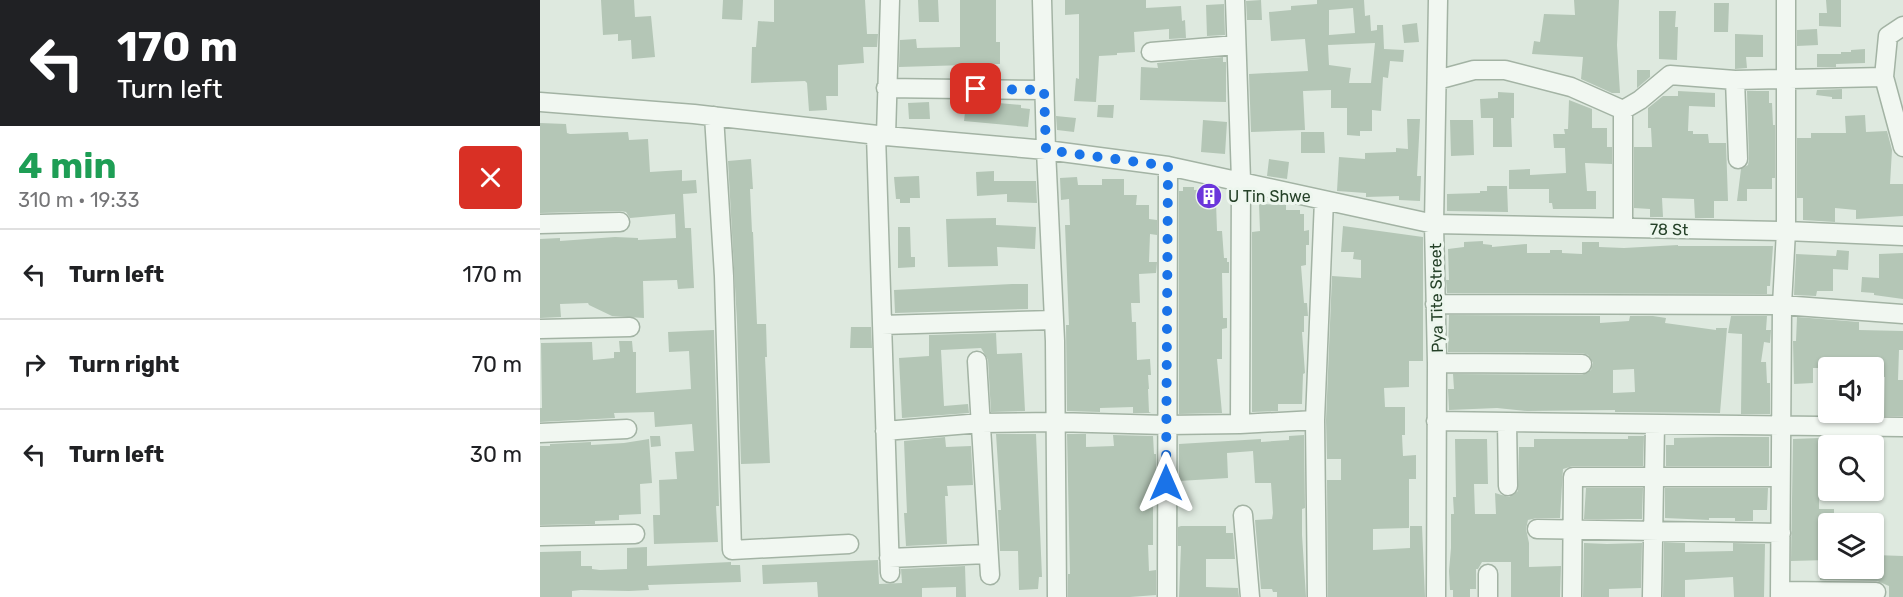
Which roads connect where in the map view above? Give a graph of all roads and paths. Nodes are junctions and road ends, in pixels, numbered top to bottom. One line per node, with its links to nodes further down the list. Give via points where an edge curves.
1 (890, 0): 13 (street)
2 (1042, 0): 14 (street)
3 (1235, 0): 7 (street)
4 (1438, 0): 11 (street, Pya Tite Street)
5 (1785, 0): 10 (street)
6 (1903, 26): 9 (street, via 1888,36)
7 (1236, 45): 8 (street); 23 (street)
8 (1151, 52)
9 (1884, 77): 10 (street); 19 (street)
10 (1786, 78): 12 (street); 29 (street)
11 (1437, 80): 16 (street, via 1474,70 1505,70 1571,87); 27 (street, Pya Tite Street)
12 (1735, 80): 16 (street, via 1670,75); 21 (street)
13 (886, 88): 14 (street); 18 (street)
14 (1044, 90): 20 (street)
15 (540, 102): 17 (street, 78 St)
16 (1623, 110): 28 (street)
17 (714, 116): 18 (street, 78 St); 64 (street, via 724,276 732,550)
18 (881, 135): 20 (street, 78 St); 35 (street)
19 (1903, 147)
20 (1046, 150): 22 (street, 78 St); 34 (street)
21 (1738, 159)
22 (1168, 166): 23 (street, 78 St); 49 (street)
23 (1241, 180): 24 (street, 78 St); 46 (street)
24 (1324, 200): 27 (street, 78 St); 41 (street)
25 (620, 222): 26 (street)
26 (540, 224)
27 (1434, 224): 28 (street, 78 St); 31 (street, Pya Tite Street)
28 (1623, 228): 29 (street, 78 St)
29 (1786, 231): 30 (street, 78 St); 32 (street)
30 (1903, 236)
31 (1434, 304): 32 (street); 39 (street, Pya Tite Street)
32 (1782, 305): 33 (street); 48 (street)
33 (1903, 314)
34 (1054, 320): 35 (street); 43 (street)
35 (882, 325): 52 (street)
36 (630, 327): 37 (street)
37 (540, 329)
38 (976, 361): 45 (street)
39 (1437, 363): 40 (street); 42 (street, Pya Tite Street)
40 (1582, 364)
41 (1315, 420): 46 (street); 73 (street)
42 (1436, 421): 44 (street); 74 (street, Pya Tite Street)
43 (1055, 422): 45 (street); 49 (street); 70 (street)
44 (1507, 422): 47 (street); 56 (street)
45 (981, 423): 52 (street); 65 (street)
46 (1240, 424): 49 (street)
47 (1655, 424): 48 (street); 54 (street)
48 (1782, 424): 50 (street); 55 (street)
49 (1166, 425): 71 (street)
50 (1903, 427)
51 (627, 429): 53 (street)
52 (885, 431): 65 (street, via 889,566)
53 (540, 434)
54 (1654, 476): 55 (street); 59 (street, via 1573,477); 60 (street)
55 (1780, 477): 61 (street)
56 (1508, 486)
57 (1243, 515): 72 (street)
58 (1537, 529): 59 (street)
59 (1572, 530): 60 (street); 76 (street)
60 (1653, 532): 61 (street); 77 (street)
61 (1781, 533): 69 (street)
62 (635, 534): 63 (street)
63 (540, 536)
64 (849, 544)
65 (988, 554): 67 (street)
66 (1488, 574): 75 (street)
67 (990, 575)
68 (1876, 592): 69 (street)
69 (1780, 594)
70 (1057, 597)
71 (1167, 597)
72 (1250, 597)
73 (1317, 597)
74 (1436, 597)
75 (1488, 597)
76 (1572, 597)
77 (1652, 597)

